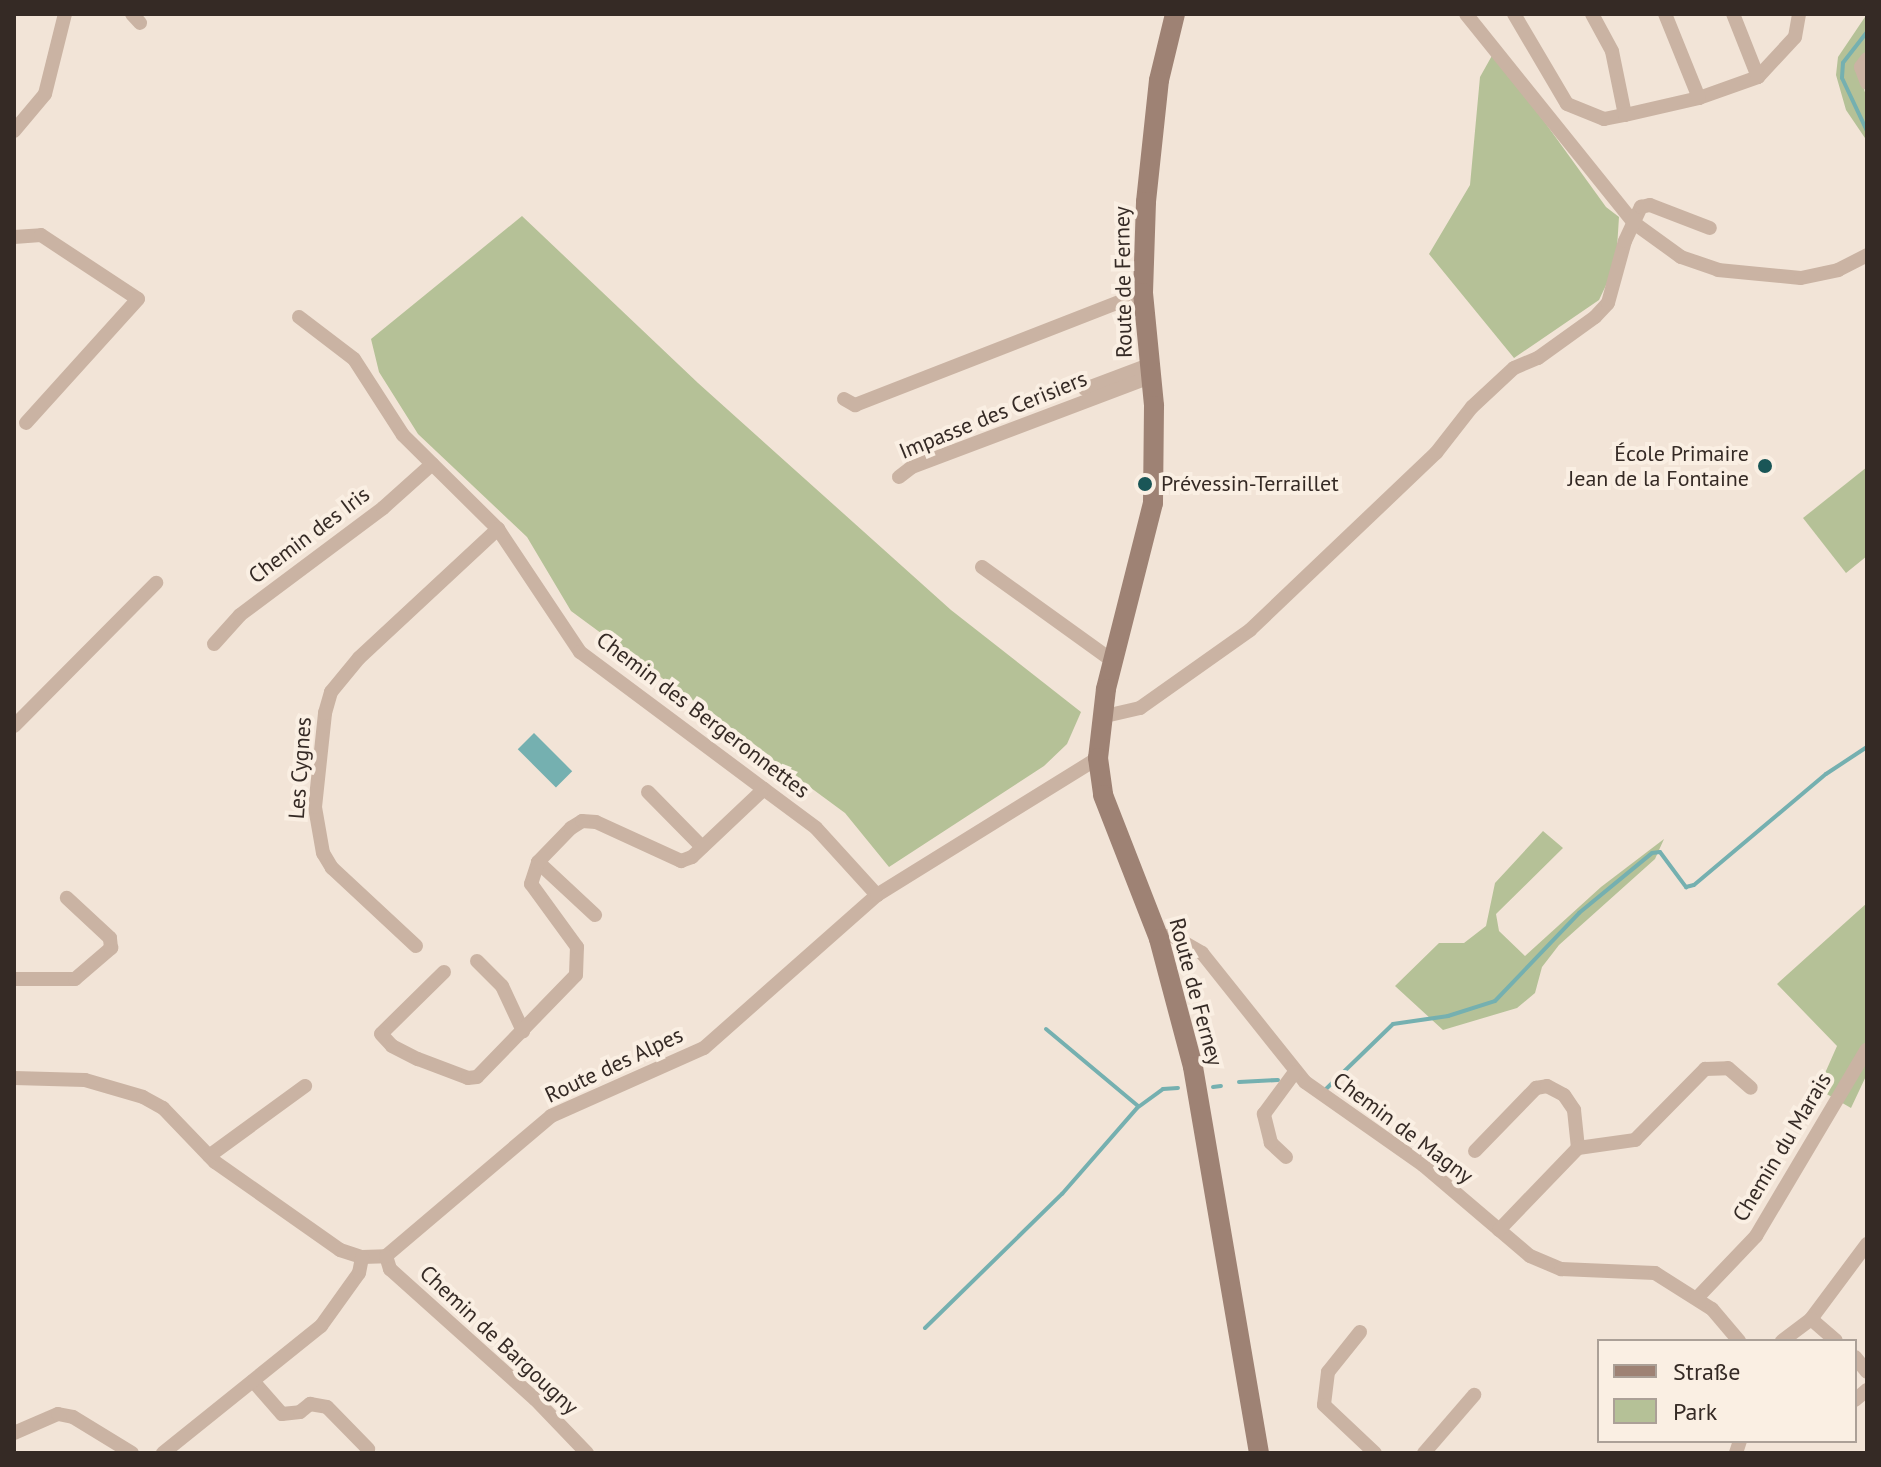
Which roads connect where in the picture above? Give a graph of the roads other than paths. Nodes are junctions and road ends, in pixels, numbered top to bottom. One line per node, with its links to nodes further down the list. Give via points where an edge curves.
1 (65, 14): 14 (street, via 45,94)
2 (1175, 14): 19 (main road, Route de Ferney, via 1159,80)
3 (1466, 14): 15 (street)
4 (1514, 14): 13 (street, via 1567,104 1604,119)
5 (1592, 14): 13 (street, via 1612,51)
6 (1665, 14): 12 (street)
7 (1733, 14): 10 (street)
8 (1799, 14): 10 (street, via 1795,37)
9 (1867, 59): 11 (street, via 1861,67)
10 (1758, 77): 12 (street)
11 (1867, 83)
12 (1699, 98): 13 (street)
13 (1625, 115)
14 (14, 131)
15 (1634, 223): 16 (street, via 1641,207 1650,205); 18 (street, via 1681,257 1759,277 1811,276); 32 (street, via 1608,303 1595,317 1538,358 1514,368 1472,407 1436,453 1250,630 1140,708)
16 (1710, 228)
17 (14, 237): 23 (street, via 41,235 138,299)
18 (1867, 255)
19 (1143, 293): 21 (main road, Route de Ferney); 22 (street, via 855,405)
20 (299, 317): 25 (street, Chemin des Bergeronnettes, via 328,335 366,375 403,435)
21 (1149, 371): 24 (street); 26 (street, Impasse des Cerisiers, via 912,467); 31 (main road, Route de Ferney, via 1156,462 1152,517)
22 (844, 399)
23 (26, 423)
24 (940, 446)
25 (432, 464): 27 (street, Chemin des Bergeronnettes); 30 (street, Chemin des Iris, via 383,508 249,607)
26 (899, 477)
27 (498, 529): 35 (street, Chemin des Bergeronnettes, via 580,652); 43 (street, Les Cygnes, via 359,658 331,692 325,713 315,807 323,853 332,868)
28 (982, 567): 31 (street)
29 (156, 583): 33 (street)
30 (214, 644)
31 (1113, 661): 32 (main road, Route de Ferney)
32 (1101, 717): 34 (main road, Route de Ferney)
33 (15, 723)
34 (1098, 758): 39 (street, Route des Alpes); 42 (main road, Route de Ferney, via 1109,815)
35 (764, 789): 37 (street); 39 (street, Chemin des Bergeronnettes, via 816,828)
36 (648, 792): 37 (street)
37 (702, 847): 38 (street, via 681,861 596,822 582,821)
38 (538, 862): 41 (street); 47 (street, via 531,884 534,894 569,934 579,961 576,975)
39 (877, 895): 59 (street, Route des Alpes, via 704,1048 551,1116)
40 (67, 898): 46 (street, via 110,938 111,948 75,979)
41 (595, 915)
42 (1159, 939): 49 (street, Chemin de Magny, via 1171,935 1217,968); 76 (main road, Route de Ferney, via 1193,1067)
43 (416, 946)
44 (477, 961): 47 (street, via 502,986)
45 (444, 972): 47 (street, via 381,1034 392,1046 468,1078 477,1077)
46 (14, 979)
47 (523, 1031)
48 (1867, 1049): 61 (street, Chemin du Marais, via 1756,1236)
49 (1295, 1072): 56 (street, via 1264,1114 1271,1143); 57 (street, Chemin de Magny, via 1328,1101 1423,1165)
50 (14, 1078): 55 (street, via 119,1086 163,1108)
51 (305, 1086): 55 (street)
52 (1751, 1088): 53 (street, via 1728,1068 1705,1069 1635,1140)
53 (1578, 1148): 54 (street, via 1574,1110 1564,1095 1547,1086 1536,1088); 57 (street)
54 (1475, 1151)
55 (209, 1156): 60 (street, via 340,1250)
56 (1286, 1157)
57 (1499, 1230): 61 (street, Chemin de Magny, via 1546,1264 1642,1269)
58 (1867, 1244): 62 (street)
59 (386, 1256): 60 (street); 75 (street, Chemin de Bargougny, via 390,1269)
60 (362, 1257): 69 (street, via 359,1273 321,1326)
61 (1697, 1298): 64 (street, Chemin de Magny)
62 (1811, 1319): 65 (street); 66 (street)
63 (1360, 1332): 77 (street, via 1328,1372 1324,1405)
64 (1738, 1339)
65 (1785, 1339)
66 (1834, 1339)
67 (1860, 1356): 68 (street)
68 (1867, 1372)
69 (253, 1381): 72 (street, via 282,1414 300,1412 310,1404 327,1407); 74 (street)
70 (1474, 1395): 78 (street)
71 (14, 1433): 73 (street, via 58,1414 73,1417)
72 (368, 1449)
73 (132, 1453)
74 (163, 1453)
75 (587, 1453)
76 (1259, 1453)
77 (1375, 1453)
78 (1424, 1453)

